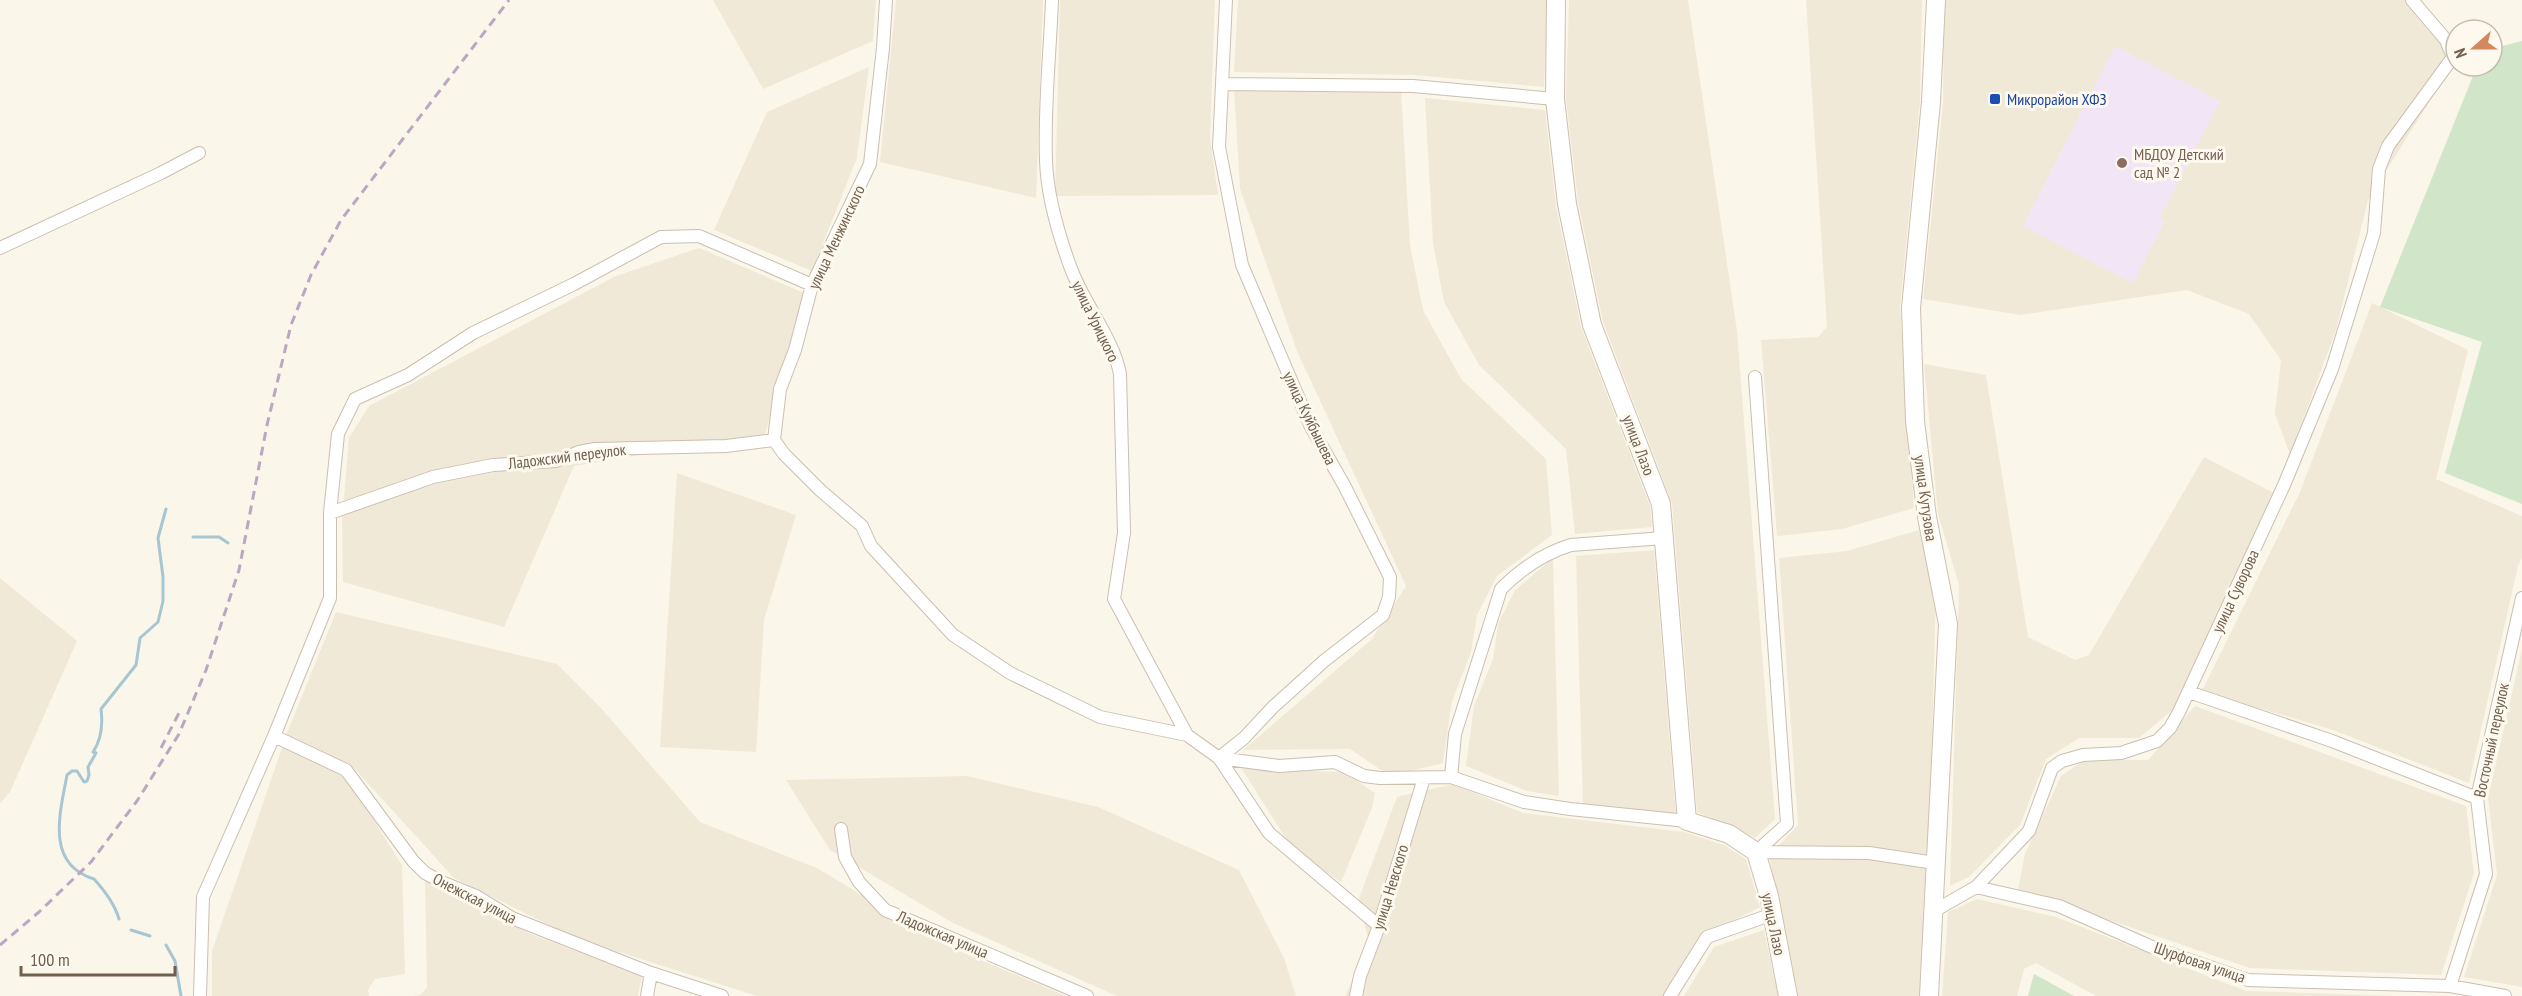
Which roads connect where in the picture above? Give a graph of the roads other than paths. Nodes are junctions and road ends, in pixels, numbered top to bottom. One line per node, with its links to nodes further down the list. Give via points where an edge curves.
1 (886, 0): 11 (street, улица Менжинского, via 870,164)
2 (1052, 0): 18 (street, улица Урицкого, via 1046,160 1050,199 1082,296 1113,351 1120,374 1124,533 1114,599)
3 (1226, 0): 7 (street, улица Куйбышева)
4 (1556, 0): 8 (street, улица Лазо)
5 (1936, 0): 27 (street, улица Кутузова, via 1931,102 1911,308 1916,432 1927,517 1948,624)
6 (2412, 0): 17 (street, улица Суворова, via 2446,40 2453,57 2388,146 2379,169 2374,233 2332,369 2284,485)
7 (1223, 84): 8 (street, via 1413,86); 20 (street, улица Куйбышева, via 1219,147 1242,265 1311,427 1390,577 1383,615 1324,661)
8 (1555, 99): 15 (street, улица Лазо, via 1567,204 1592,325 1661,504)
9 (199, 153): 10 (street)
10 (0, 248)
11 (812, 285): 13 (street, улица Менжинского, via 780,389); 14 (street, via 699,236 661,237 473,333 408,375 355,399 338,434)
12 (1755, 377): 26 (street, via 1787,824)
13 (774, 440): 14 (street, Ладожский переулок, via 726,446 594,449 556,461 493,465 434,477); 18 (street, via 820,490 862,526 871,546 953,635 1010,673 1100,717)
14 (330, 513): 19 (street, via 330,598)
15 (1664, 538): 21 (street, via 1558,549 1518,572 1501,589 1455,734); 24 (street, улица Лазо)
16 (2522, 598): 23 (street, Восточный переулок)
17 (2188, 692): 23 (street, via 2332,741); 28 (street, улица Суворова, via 2170,728 2157,741 2121,753 2083,755 2052,768 2029,831)
18 (1187, 735): 20 (street)
19 (274, 736): 32 (street, Онежская улица, via 346,770 425,873 476,896 512,918); 34 (street, via 203,897)
20 (1219, 758): 22 (street, via 1279,766 1335,762 1364,776); 31 (street, via 1269,832)
21 (1451, 777): 22 (street); 24 (street, via 1524,802)
22 (1424, 778): 31 (street, улица Невского)
23 (2477, 798): 33 (street, Восточный переулок, via 2486,874)
24 (1687, 821): 26 (street, via 1728,834)
25 (841, 829): 37 (street, Ладожская улица, via 845,858 859,882 885,910)
26 (1756, 852): 27 (street, via 1869,853); 30 (street, улица Лазо)
27 (1935, 863): 29 (street, улица Кутузова)
28 (1976, 887): 29 (street, улица Суворова); 33 (street, Шурфовая улица, via 2059,906 2152,946 2248,980)
29 (1934, 910): 41 (street, улица Кутузова)
30 (1773, 915): 39 (street, via 1707,937); 40 (street, улица Лазо)
31 (1379, 926): 38 (street, улица Невского)
32 (651, 973): 35 (street); 36 (street, Онежская улица)
33 (2450, 986): 42 (street, Шурфовая улица)
34 (200, 996)
35 (647, 996)
36 (722, 996)
37 (1087, 996)
38 (1356, 996)
39 (1670, 996)
40 (1788, 996)
41 (1929, 996)
42 (2505, 996)

